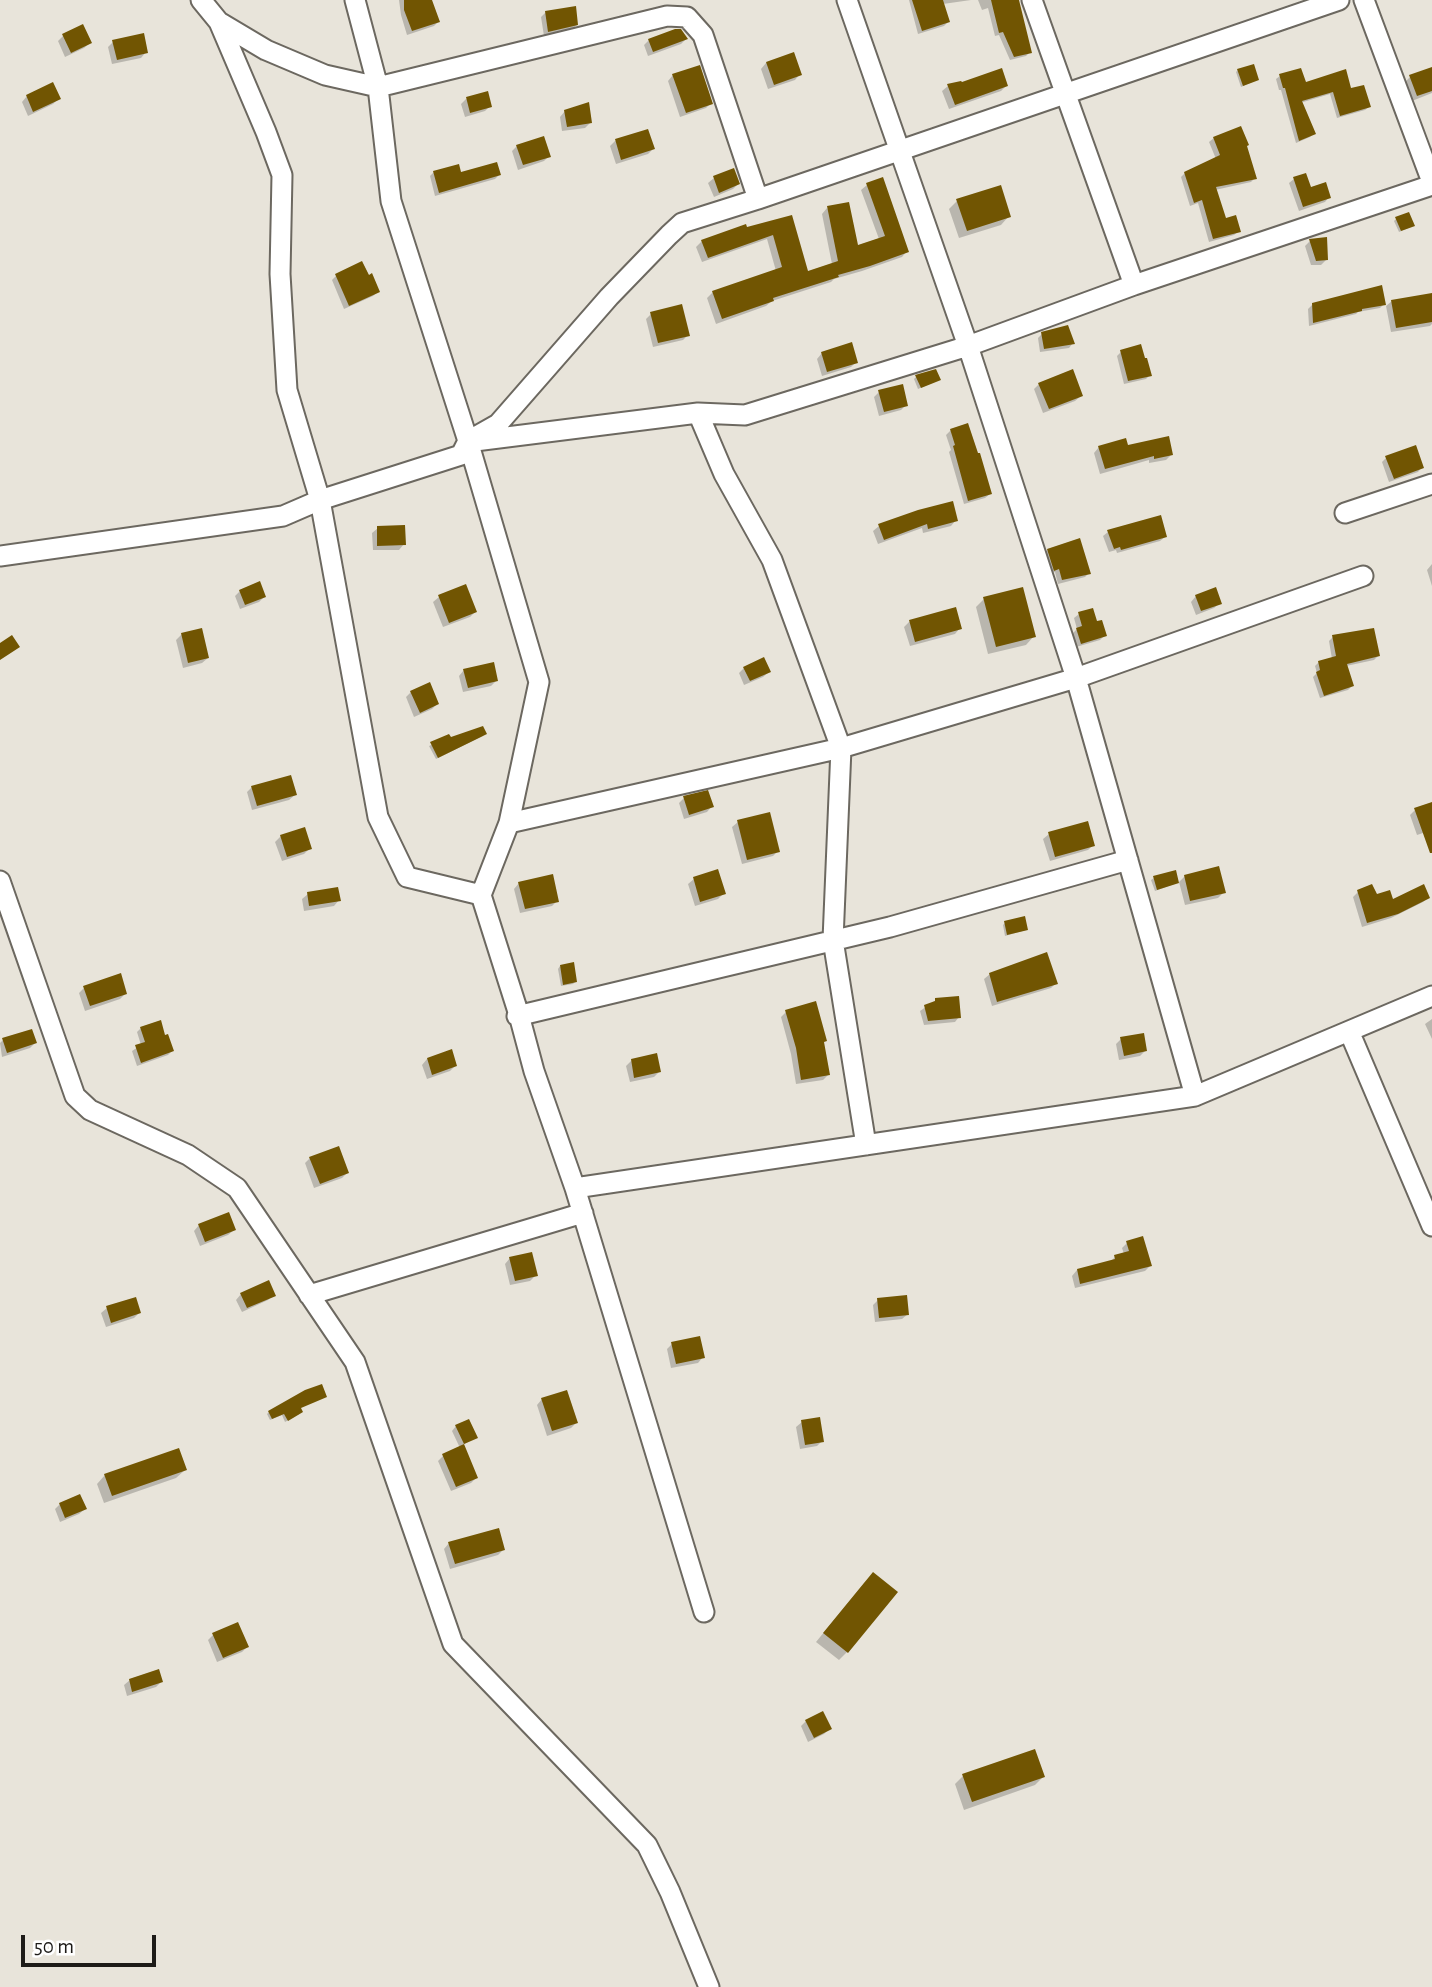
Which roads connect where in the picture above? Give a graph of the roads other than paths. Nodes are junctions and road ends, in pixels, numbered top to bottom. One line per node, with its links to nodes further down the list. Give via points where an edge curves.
1 (201, 0): 8 (street)
2 (355, 0): 9 (street)
3 (847, 0): 11 (street)
4 (1032, 0): 10 (street)
5 (1339, 0): 10 (street)
6 (1364, 0): 12 (street)
7 (665, 8): 9 (street); 13 (street, via 687,17 703,35)
8 (219, 22): 9 (street, via 266,50 325,75); 19 (street, via 282,175 280,274 287,390)
9 (378, 87): 17 (street, via 391,201)
10 (1065, 93): 11 (street); 14 (street)
11 (900, 150): 13 (street); 15 (street)
12 (1432, 184): 14 (street)
13 (758, 199): 17 (street, via 682,223 609,297 498,424)
14 (1134, 285): 15 (street)
15 (968, 346): 16 (street, via 745,415); 23 (street)
16 (698, 413): 17 (street); 24 (street, via 724,474 772,560)
17 (468, 442): 19 (street, via 461,455); 25 (street, via 539,682)
18 (1432, 484): 20 (street)
19 (320, 500): 21 (street, via 283,516); 28 (street, via 378,817 407,877)
20 (1345, 513)
21 (0, 556)
22 (1363, 576): 23 (street)
23 (1076, 678): 24 (street); 26 (street)
24 (841, 748): 25 (street); 29 (street)
25 (509, 823): 28 (street)
26 (1128, 860): 29 (street); 33 (street)
27 (0, 881): 39 (street, via 75,1096 90,1110 188,1155 237,1188)
28 (481, 895): 31 (street)
29 (833, 940): 31 (street); 34 (street)
30 (1432, 996): 32 (street)
31 (518, 1016): 35 (street)
32 (1349, 1031): 33 (street); 36 (street)
33 (1195, 1096): 34 (street)
34 (866, 1145): 35 (street)
35 (575, 1188): 37 (street)
36 (1428, 1206): 38 (street)
37 (583, 1213): 39 (street); 40 (street)
38 (1432, 1226)
39 (309, 1295): 41 (street, via 355,1362 453,1644 648,1845)
40 (704, 1612)
41 (709, 1987)

